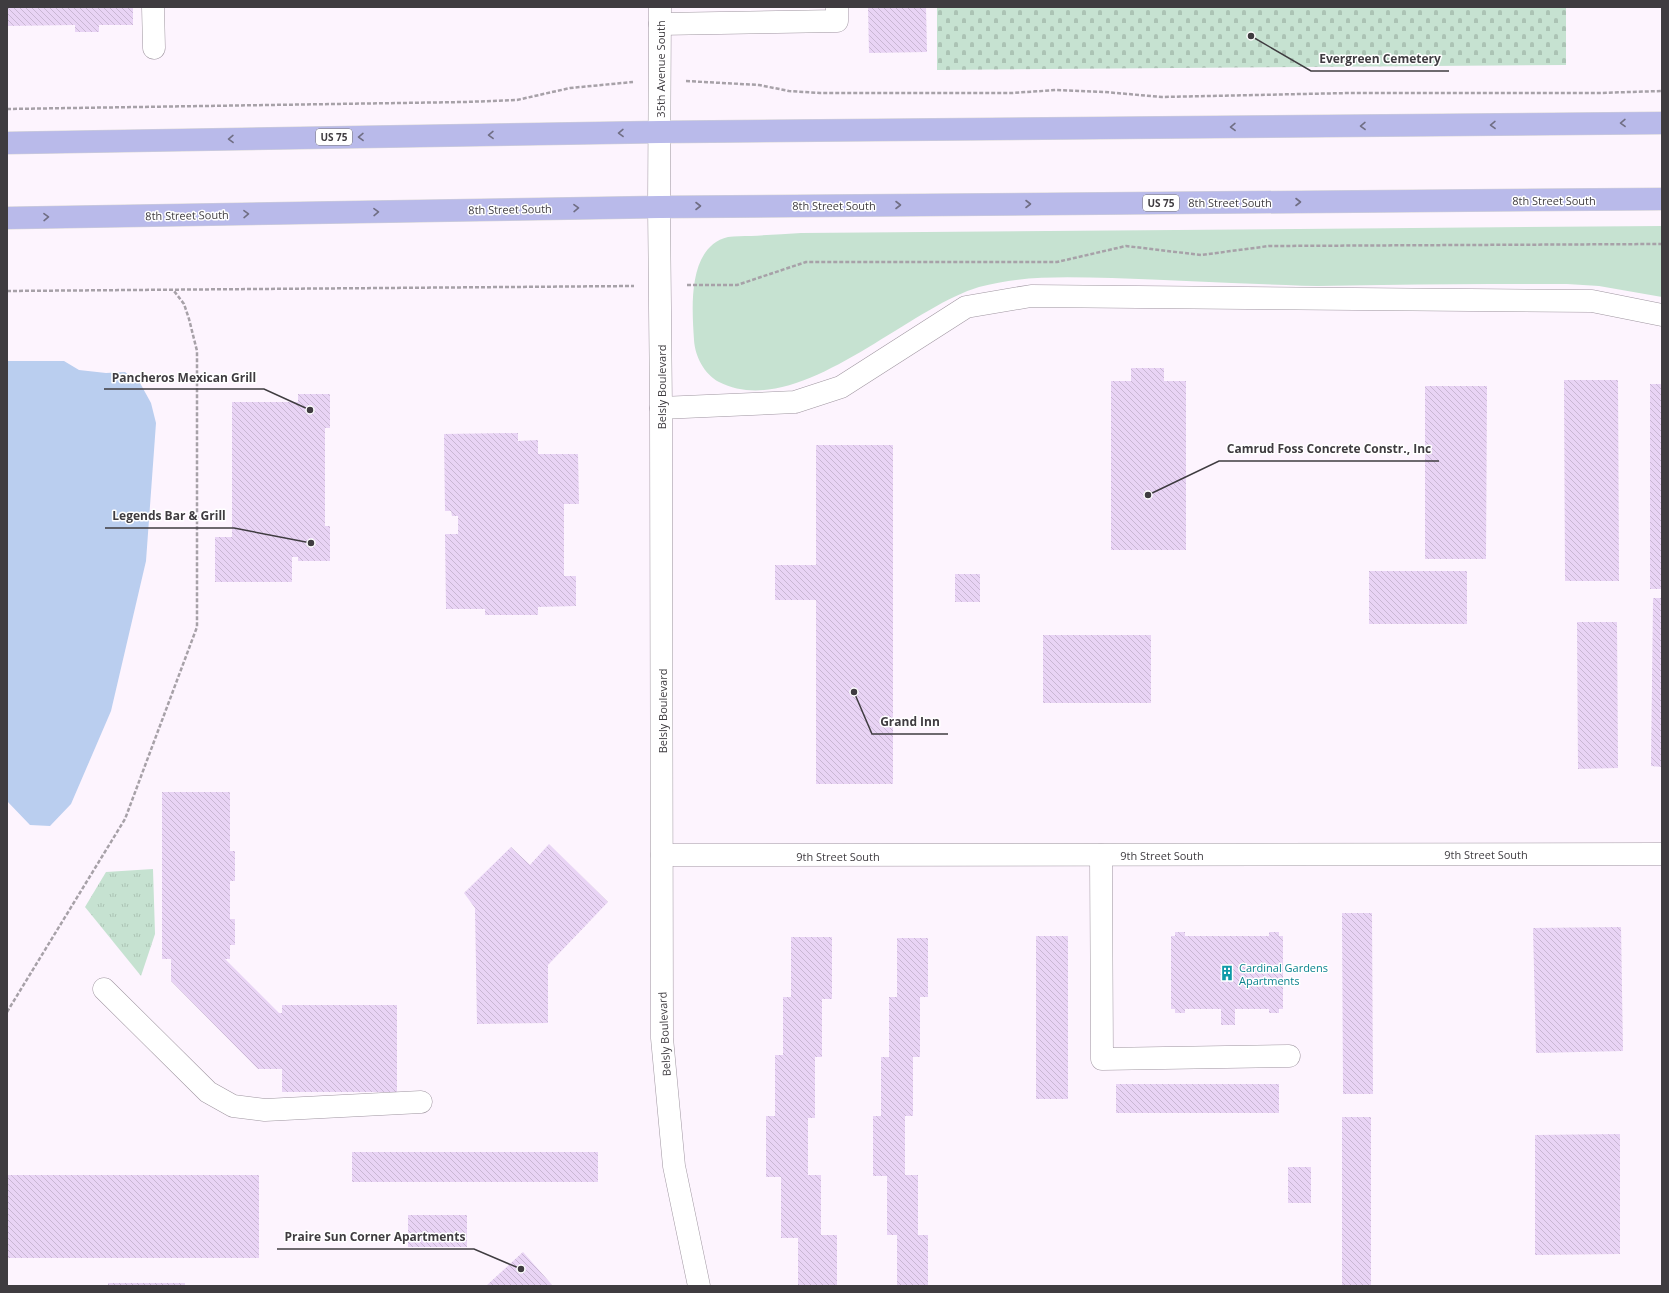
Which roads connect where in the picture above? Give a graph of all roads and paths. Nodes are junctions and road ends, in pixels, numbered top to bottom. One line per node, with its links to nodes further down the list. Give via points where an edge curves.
1 (153, 7): 4 (street)
2 (837, 7): 3 (street, via 837,21)
3 (660, 15): 5 (street, 35th Avenue South)
4 (154, 48)
5 (660, 80): 6 (path, via 759,85 789,91 820,93 1012,93 1056,90 1162,97); 7 (path, via 570,88 517,100); 9 (street, 35th Avenue South)
6 (1662, 91)
7 (7, 109)
8 (1662, 123): 9 (main road, US 75, one-way to 9)
9 (660, 132): 10 (main road, US 75, one-way to 10); 12 (street, Belsly Boulevard)
10 (7, 143)
11 (1662, 199): 12 (main road, 8th Street South / US 75, one-way to 11)
12 (660, 207): 13 (main road, 8th Street South / US 75, one-way to 12); 20 (street, Belsly Boulevard)
13 (7, 218)
14 (1662, 244): 15 (path, via 1268,246 1201,255 1126,246 1058,262 806,262 737,285)
15 (686, 285)
16 (612, 286): 18 (path)
17 (7, 291): 18 (path)
18 (174, 291): 25 (path, via 184,304 197,350 197,627 125,819)
19 (1662, 315): 20 (street, via 1592,302 1031,296 966,307 841,387 795,402)
20 (661, 408): 22 (street, Belsly Boulevard)
21 (1662, 854): 23 (street, 9th Street South)
22 (662, 856): 23 (street, 9th Street South); 28 (street, Belsly Boulevard, via 662,1038 674,1166)
23 (1101, 856): 26 (street, via 1102,1059)
24 (104, 989): 27 (street, via 208,1092 233,1106 265,1110)
25 (7, 1012)
26 (1289, 1056)
27 (421, 1102)
28 (699, 1286)

